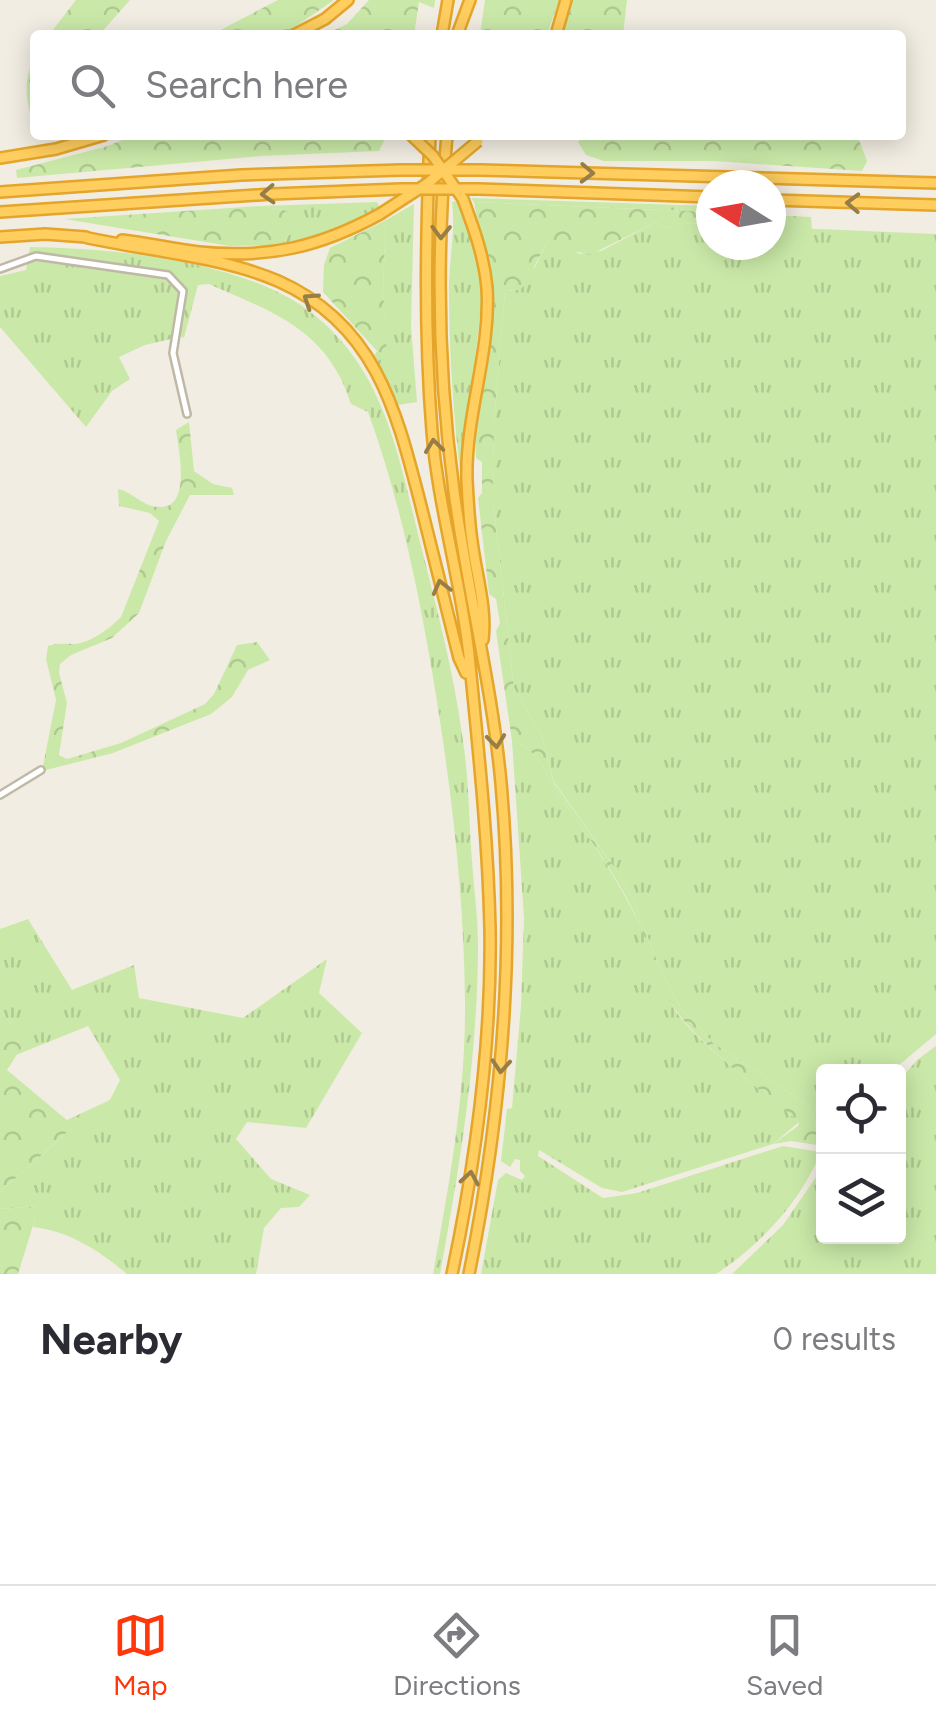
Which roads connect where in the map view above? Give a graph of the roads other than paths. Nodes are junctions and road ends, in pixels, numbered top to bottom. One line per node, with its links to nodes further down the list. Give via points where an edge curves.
1 (348, 0): 5 (highway)
2 (448, 0): 6 (highway)
3 (467, 0): 7 (highway)
4 (566, 0): 8 (highway)
5 (304, 30)
6 (443, 30)
7 (459, 30)
8 (557, 30)
9 (75, 140): 15 (highway)
10 (86, 140): 15 (highway)
11 (416, 140): 27 (highway, bridge, via 463,199 480,242 487,289 467,476 485,621)
12 (430, 140): 28 (highway, one-way to 12, via 432,432 424,281)
13 (446, 140): 27 (highway, one-way to 27, via 440,280 446,422)
14 (479, 140): 24 (highway, bridge, via 380,214 307,246 259,255)
15 (56, 148): 16 (highway)
16 (0, 158)
17 (936, 183): 18 (highway, one-way to 17, bridge, via 401,170)
18 (0, 192)
19 (696, 196): 22 (highway, one-way to 22, bridge, via 401,189)
20 (786, 200): 21 (highway, one-way to 20)
21 (936, 205)
22 (0, 212)
23 (0, 237): 24 (highway)
24 (84, 237): 28 (highway, one-way to 24, via 393,405 350,332 275,280)
25 (0, 269): 26 (street, via 36,256 168,275 183,291 173,352)
26 (187, 414)
27 (482, 645): 32 (highway, one-way to 32, via 501,782 507,919 499,1084)
28 (469, 680): 31 (highway, one-way to 28, via 475,1154 489,950 485,822)
29 (41, 770): 30 (street)
30 (0, 795)
31 (452, 1274)
32 (469, 1274)

